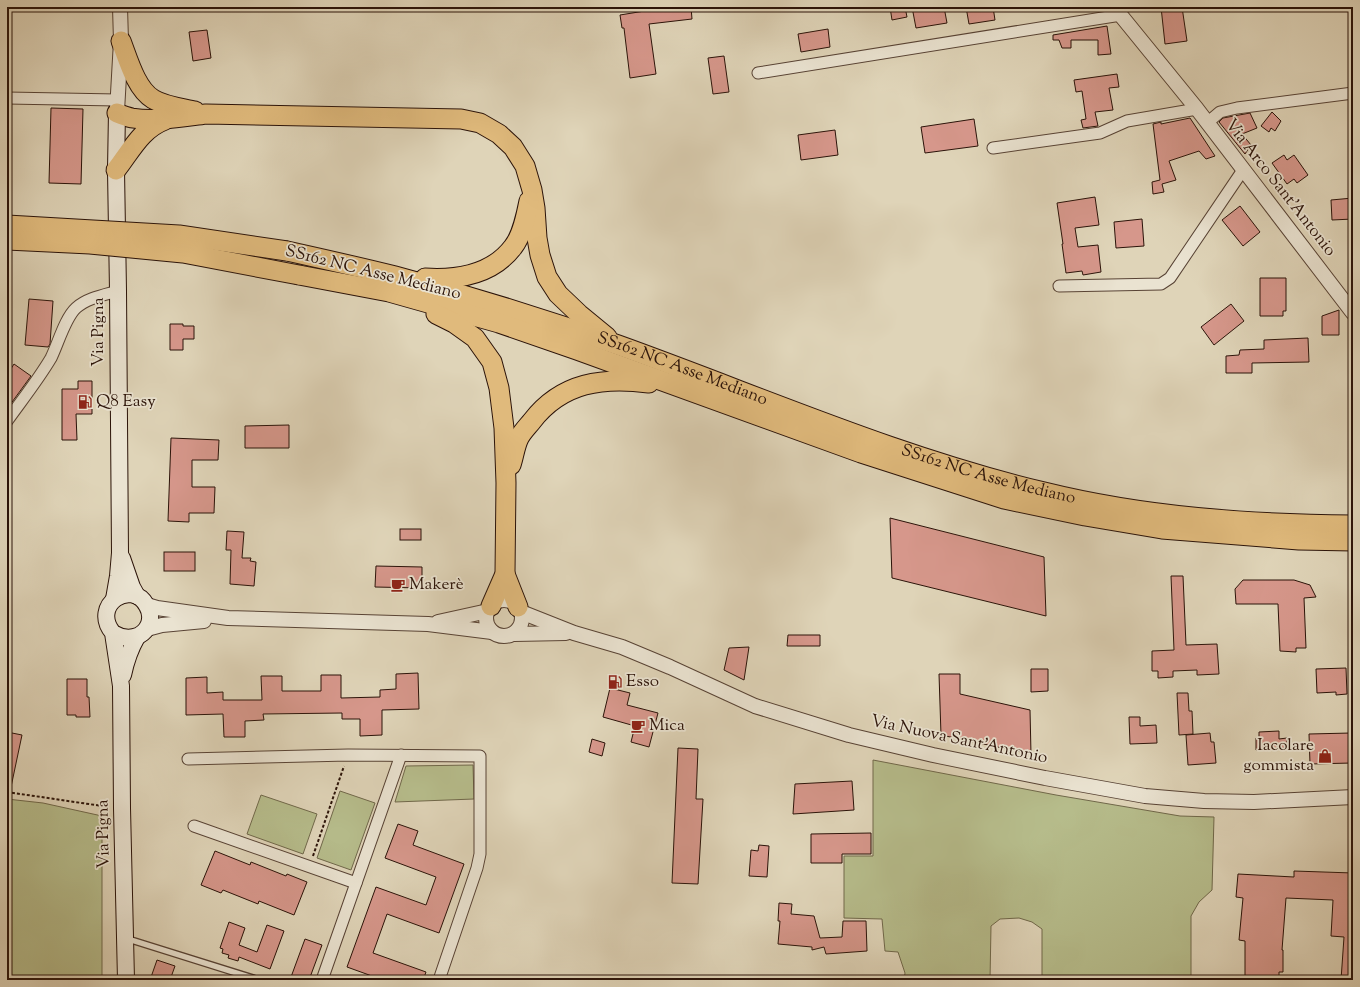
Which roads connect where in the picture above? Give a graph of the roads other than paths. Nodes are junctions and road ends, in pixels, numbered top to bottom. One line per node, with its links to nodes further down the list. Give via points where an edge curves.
1 (120, 7): 3 (street)
2 (1118, 11): 4 (street, Via Arco Sant'Antonio); 8 (street, Via Arco Sant'Antonio)
3 (121, 41): 7 (street); 9 (highway, via 142,89)
4 (758, 73)
5 (1353, 93): 10 (street, Via Arco Sant'Antonio, via 1237,108 1220,112)
6 (7, 98): 7 (street)
7 (117, 108): 9 (highway, via 144,104); 12 (main road, Via Pigna)
8 (1197, 109): 10 (street, Via Arco Sant'Antonio); 11 (street, via 1127,121 1100,133)
9 (172, 112): 12 (highway, via 142,134); 14 (highway, via 461,119 480,123 499,134 513,147 525,166)
10 (1207, 123): 13 (street, Via Arco Sant'Antonio)
11 (994, 148)
12 (116, 170): 19 (main road, Via Pigna)
13 (1243, 170): 18 (street, via 1170,278 1161,284); 20 (street, Via Arco Sant'Antonio)
14 (532, 190): 17 (highway, via 525,223 514,247 496,264 478,273 464,276); 21 (highway, via 537,238 547,277 558,294)
15 (7, 225): 17 (highway, SS162 NC Asse Mediano, bridge, via 179,235 287,251)
16 (7, 240): 17 (highway, SS162 NC Asse Mediano, bridge, via 90,244 183,253 299,275)
17 (391, 284): 21 (highway, SS162 NC Asse Mediano, via 490,302); 22 (highway, SS162 NC Asse Mediano); 24 (highway, via 475,338 492,362 499,388 504,428)
18 (1059, 286)
19 (118, 290): 23 (street, via 94,298 76,308 68,318 51,357 36,382); 27 (main road, Via Pigna)
20 (1353, 313)
21 (618, 345): 25 (highway, SS162 NC Asse Mediano, via 885,445 970,473 1045,493 1172,515 1282,524)
22 (676, 386): 24 (highway, via 617,380 590,383 562,394 538,413 519,438); 26 (highway, SS162 NC Asse Mediano, via 862,453 1004,498 1085,516 1162,529 1299,540)
23 (7, 421)
24 (506, 483): 28 (highway)
25 (1353, 525)
26 (1353, 540)
27 (120, 553): 29 (main road, Via Pigna); 30 (main road, Via Pigna, via 132,587)
28 (505, 574): 31 (highway); 32 (highway)
29 (114, 599): 30 (main road, via 125,594); 37 (main road, Via Pigna, via 106,616)
30 (142, 600): 33 (street, Via Nuova Sant'Antonio, via 157,608); 35 (main road, Via Pigna, via 150,617)
31 (490, 608): 32 (street, Via Nuova Sant'Antonio, via 501,601 508,601); 34 (street, Via Nuova Sant'Antonio); 36 (street, via 487,622)
32 (520, 610): 38 (street, Via Nuova Sant'Antonio); 39 (street, via 521,624)
33 (228, 618): 34 (street, Via Nuova Sant'Antonio); 35 (street, Via Nuova Sant'Antonio, via 162,625)
34 (428, 624): 36 (street, Via Nuova Sant'Antonio)
35 (142, 632): 37 (main road, via 125,638); 40 (main road, Via Pigna, via 130,648)
36 (492, 632): 39 (street, Via Nuova Sant'Antonio, via 503,636)
37 (113, 633): 40 (main road, Via Pigna)
38 (574, 633): 39 (street, Via Nuova Sant'Antonio); 43 (street, Via Nuova Sant'Antonio, via 628,650 755,706 849,735 933,755 1146,796 1254,802)
39 (514, 634)
40 (121, 686): 46 (main road, Via Pigna)
41 (401, 755): 42 (street); 45 (street); 50 (street, via 480,756 480,854)
42 (188, 758)
43 (1353, 797)
44 (194, 826): 45 (street)
45 (356, 883): 49 (street)
46 (125, 938): 47 (main road, Via Pigna); 48 (lane)
47 (126, 980)
48 (259, 980)
49 (322, 980)
50 (439, 980)

